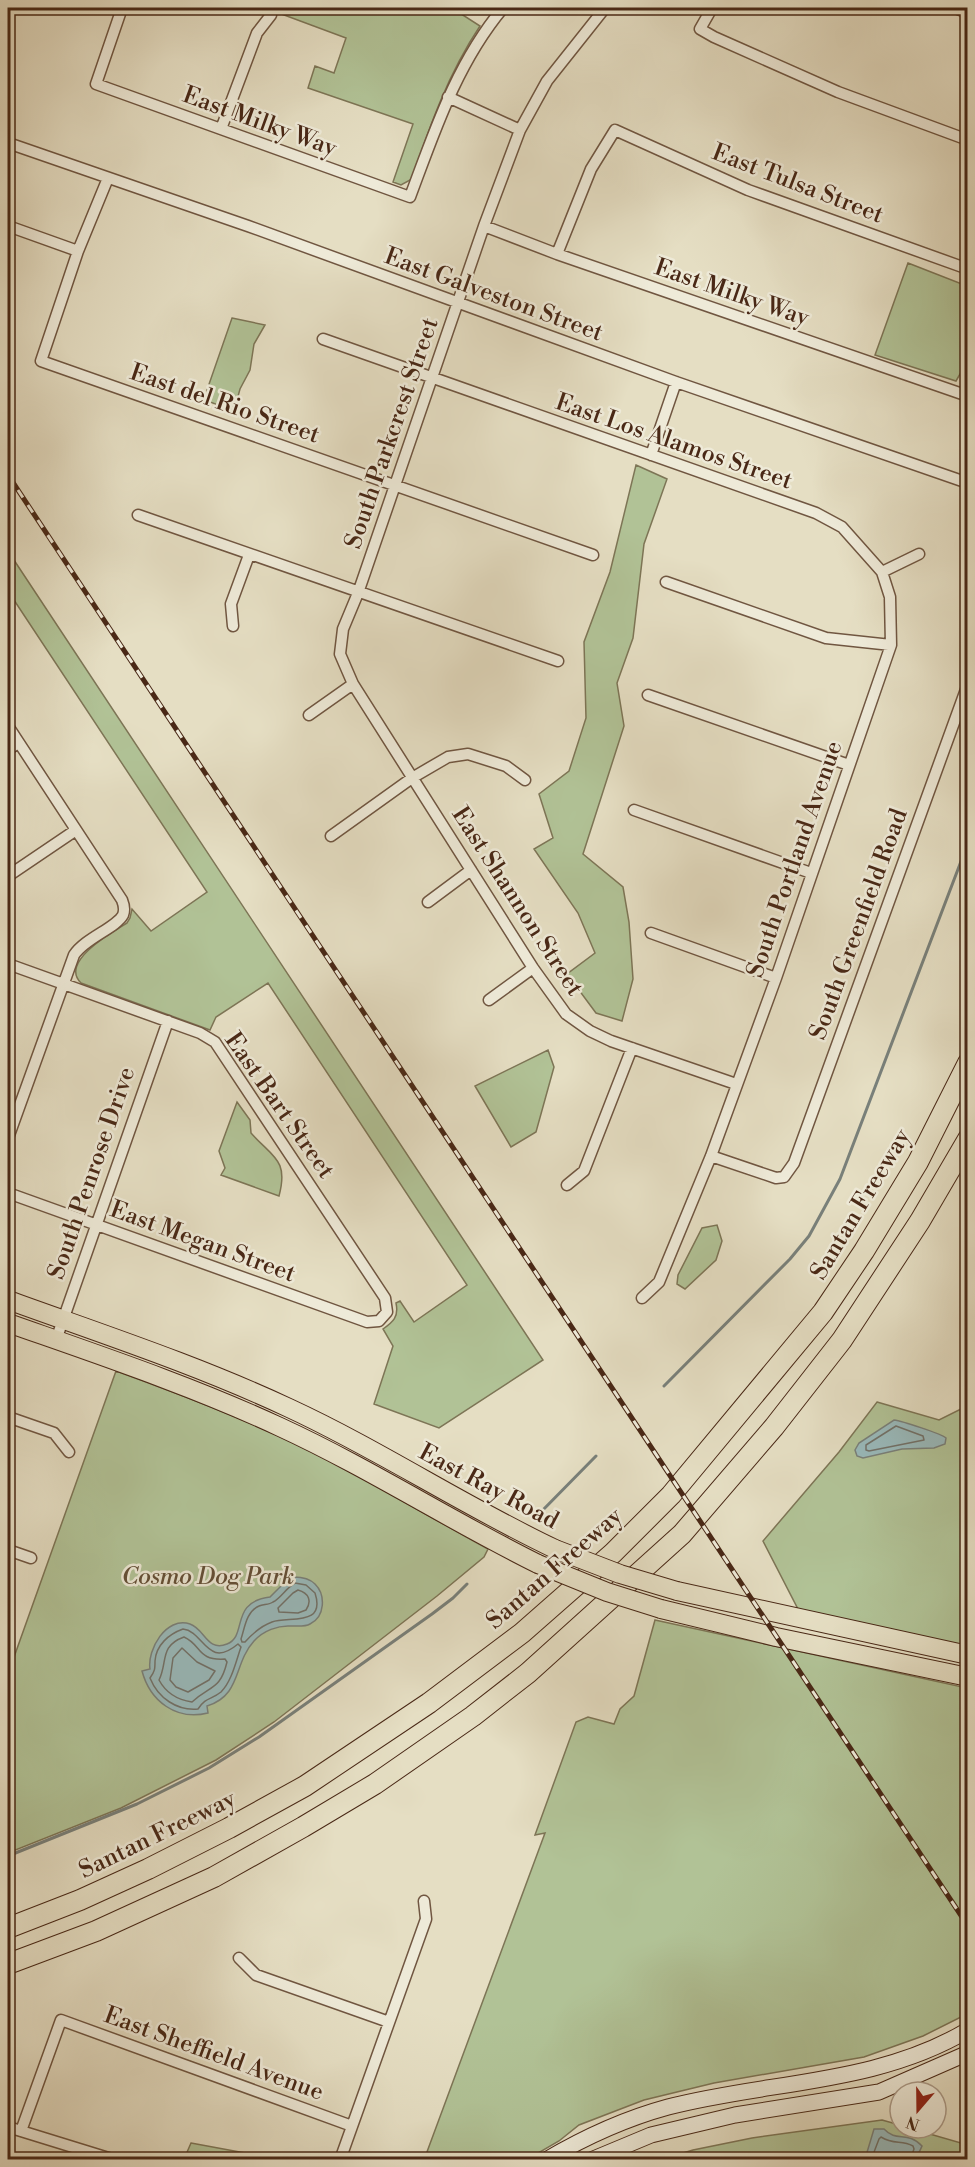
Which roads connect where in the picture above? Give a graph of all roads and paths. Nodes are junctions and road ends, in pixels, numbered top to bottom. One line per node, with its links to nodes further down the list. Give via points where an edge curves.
1 (122, 8): 9 (street, East Milky Way, via 96,84)
2 (503, 8): 8 (street, via 477,44)
3 (605, 8): 10 (street, South Parkcrest Street, via 547,81)
4 (712, 8): 11 (street, via 700,29 714,37 838,92)
5 (955, 8): 6 (street)
6 (968, 13)
7 (271, 15): 9 (street, via 257,33)
8 (448, 97): 9 (street, East Milky Way, via 410,196); 10 (street)
9 (221, 129)
10 (520, 130): 15 (street, South Parkcrest Street)
11 (968, 140)
12 (8, 143): 13 (street, East Galveston Street)
13 (108, 178): 16 (street); 19 (street, East Galveston Street)
14 (8, 225): 16 (street)
15 (484, 226): 17 (street, East Milky Way); 19 (street, South Parkcrest Street)
16 (78, 251): 26 (street, East del Rio Street, via 41,362)
17 (557, 254): 18 (street, East Tulsa Street, via 591,169 615,130 748,190); 23 (street, East Milky Way)
18 (968, 269)
19 (457, 304): 21 (street, South Parkcrest Street); 22 (street, East Galveston Street)
20 (323, 339): 21 (street, East Los Alamos Street)
21 (432, 378): 24 (street, East Los Alamos Street); 26 (street, South Parkcrest Street)
22 (676, 382): 24 (street); 25 (street, East Galveston Street)
23 (968, 396)
24 (651, 455): 31 (street, East Los Alamos Street, via 816,513 842,527)
25 (968, 483)
26 (395, 484): 30 (street, East del Rio Street); 33 (street, South Parkcrest Street)
27 (138, 515): 29 (street)
28 (919, 554): 31 (street)
29 (249, 555): 33 (street); 34 (street, via 231,604)
30 (593, 555)
31 (882, 572): 35 (street, South Portland Avenue, via 890,597)
32 (666, 582): 35 (street, via 826,638)
33 (358, 593): 36 (street); 37 (street, South Parkcrest Street, via 343,630 340,654)
34 (233, 626)
35 (891, 645): 44 (street, South Portland Avenue)
36 (558, 661)
37 (353, 684): 40 (street); 45 (street, South Parkcrest Street)
38 (968, 684): 66 (street, South Greenfield Road, via 794,1163 784,1177 776,1178)
39 (648, 695): 44 (street)
40 (309, 716)
41 (8, 726): 42 (street)
42 (18, 743): 43 (street); 48 (street)
43 (8, 750)
44 (849, 765): 51 (street, South Portland Avenue)
45 (412, 778): 46 (street, via 447,757 468,754 506,766); 49 (street); 50 (street, East Shannon Street)
46 (525, 780)
47 (634, 810): 51 (street)
48 (76, 830): 52 (street); 58 (street, via 124,908 118,920 79,948)
49 (331, 836)
50 (471, 870): 53 (street); 56 (street, East Shannon Street)
51 (811, 873): 57 (street, South Portland Avenue)
52 (8, 876)
53 (428, 902)
54 (651, 933): 57 (street)
55 (8, 964): 58 (street, East Bart Street)
56 (533, 968): 59 (street); 61 (street, East Shannon Street, via 566,1014 590,1031)
57 (776, 978): 63 (street, South Portland Avenue)
58 (63, 984): 60 (street, East Bart Street); 64 (street)
59 (489, 1000)
60 (168, 1021): 69 (street, South Penrose Drive); 72 (street, East Bart Street, via 203,1034 221,1049 386,1299)
61 (632, 1048): 63 (street, East Shannon Street); 67 (street, via 584,1171)
62 (968, 1063): 83 (highway, Santan Freeway, via 918,1162 823,1312 671,1495 613,1553 522,1633 429,1704 305,1786 148,1869)
63 (736, 1084): 66 (street, South Portland Avenue)
64 (8, 1138)
65 (968, 1138): 85 (highway, via 848,1332 774,1427 682,1534 528,1672 473,1716 375,1784 264,1849 214,1877 96,1931)
66 (711, 1156): 70 (street, South Portland Avenue, via 659,1282)
67 (567, 1185)
68 (8, 1193): 69 (street, East Megan Street)
69 (95, 1225): 72 (street, East Megan Street, via 366,1322); 73 (street, South Penrose Drive)
70 (642, 1298)
71 (8, 1300): 73 (main road, East Ray Road)
72 (384, 1317)
73 (63, 1320): 75 (street, South Penrose Drive); 80 (main road, East Ray Road, bridge, via 212,1373 290,1408 498,1521 620,1574 677,1591)
74 (8, 1323): 75 (main road, East Ray Road)
75 (56, 1340): 81 (main road, East Ray Road, bridge, via 204,1394 281,1427 485,1538 607,1592 776,1637)
76 (8, 1416): 77 (street, via 54,1433)
77 (69, 1452)
78 (8, 1550): 79 (street)
79 (32, 1558)
80 (968, 1655)
81 (968, 1677)
82 (423, 1901): 86 (street, via 426,1919)
83 (8, 1928)
84 (239, 1958): 86 (street, via 256,1975)
85 (8, 1964)
86 (389, 2022): 89 (street)
87 (968, 2030): 94 (main road, via 906,2058 867,2070 710,2098 642,2115 592,2135)
88 (968, 2053): 95 (main road, via 879,2092 724,2118 651,2135)
89 (352, 2126): 91 (street, East Sheffield Avenue, via 61,2020); 93 (street)
90 (8, 2127): 91 (street)
91 (21, 2132): 92 (street)
92 (115, 2160)
93 (340, 2160)
94 (546, 2160)
95 (591, 2160)

